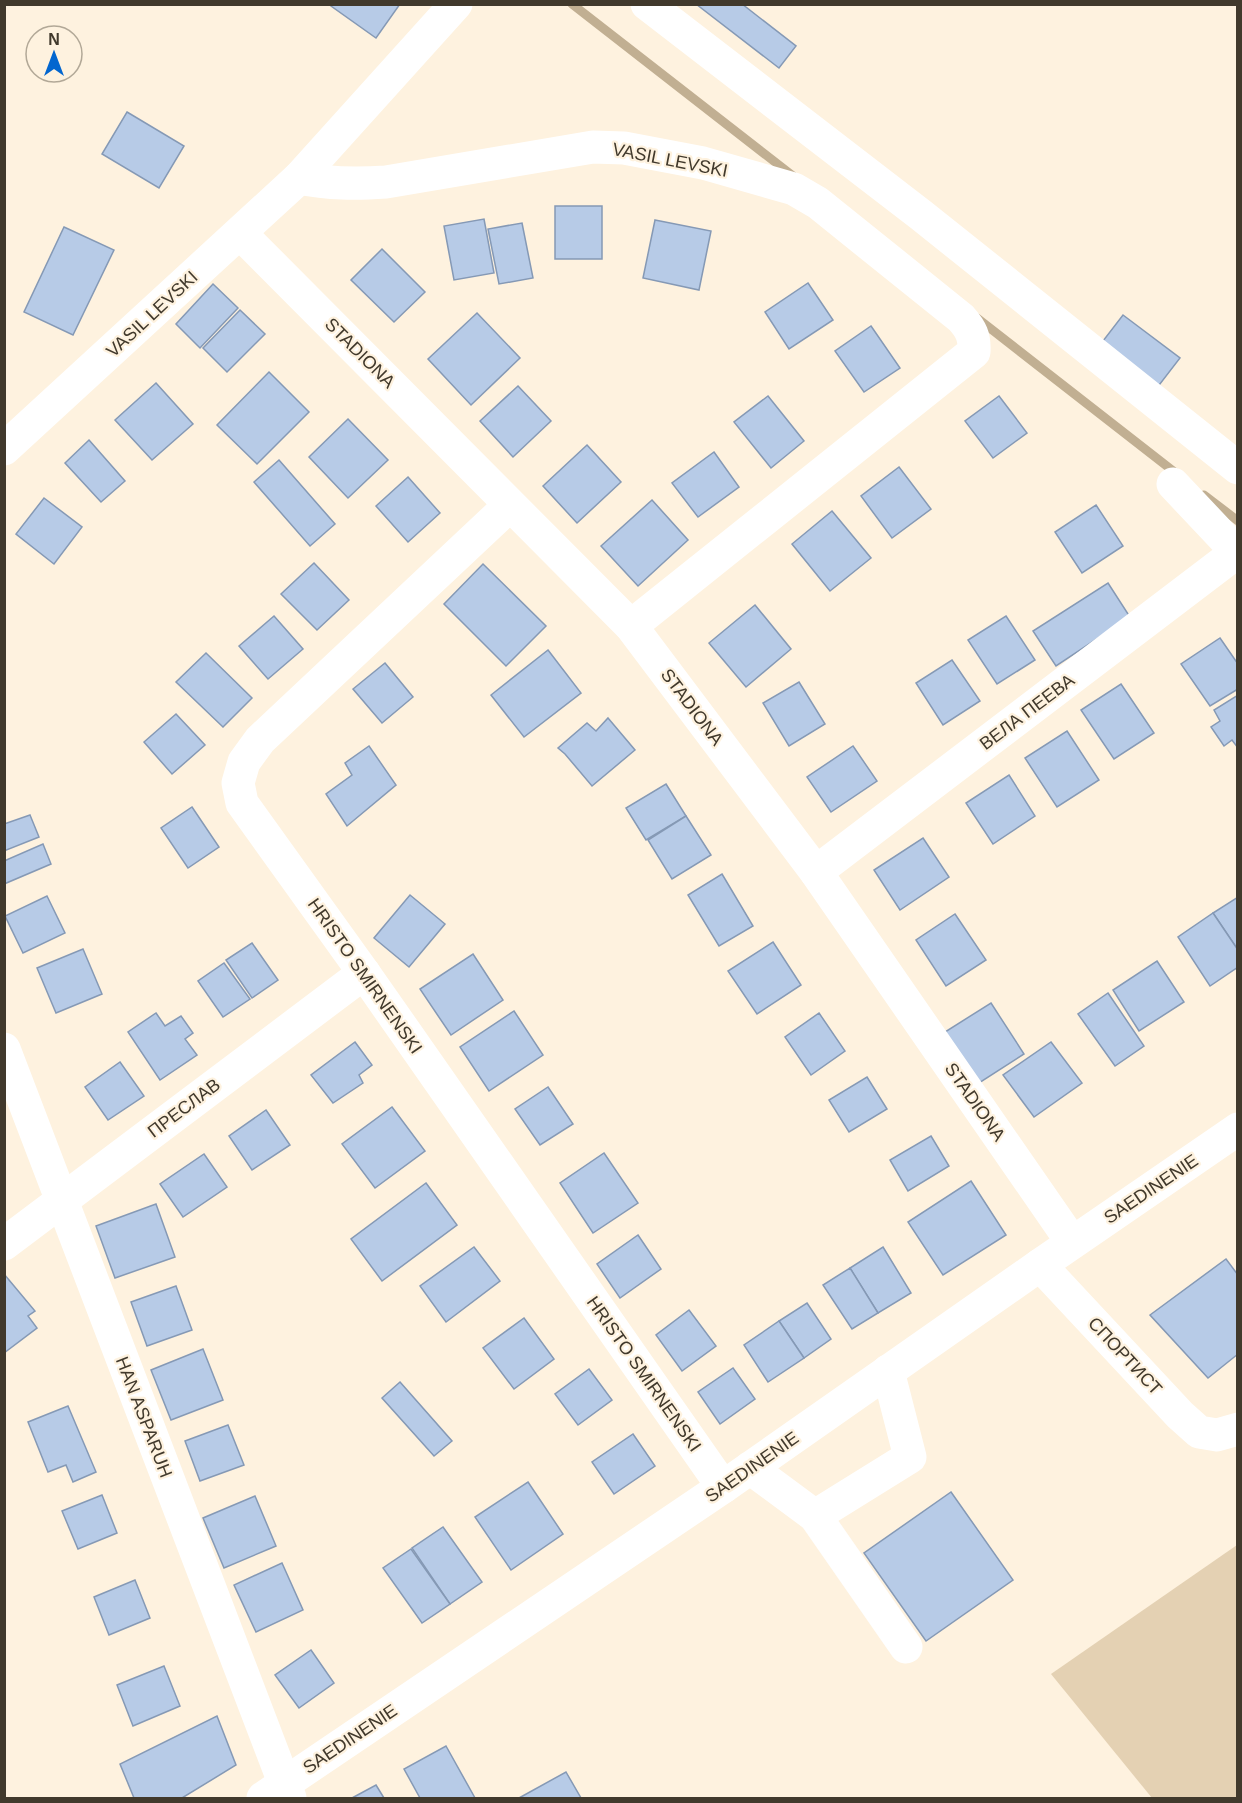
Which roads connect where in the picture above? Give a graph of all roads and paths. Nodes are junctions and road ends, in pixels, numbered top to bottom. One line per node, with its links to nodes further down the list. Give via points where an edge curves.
1 (456, 4): 3 (street, VASIL LEVSKI)
2 (648, 4): 6 (street, via 921,214)
3 (299, 178): 4 (street, VASIL LEVSKI); 10 (street, VASIL LEVSKI, via 323,183 386,182 593,147 624,148 703,163 794,189 819,203 971,329 974,352)
4 (240, 232): 5 (street, VASIL LEVSKI); 8 (street, STADIONA)
5 (4, 449)
6 (1238, 468)
7 (1173, 484): 9 (street)
8 (510, 505): 10 (street, STADIONA); 12 (street, HRISTO SMIRNENSKI, via 260,740 244,762 238,783 242,803)
9 (1237, 553): 11 (street, ВЕЛА ПЕЕВА)
10 (632, 626): 11 (street, STADIONA)
11 (816, 872): 16 (street, STADIONA)
12 (364, 973): 15 (street, ПРЕСЛАВ); 22 (street, HRISTO SMIRNENSKI)
13 (4, 1049): 15 (street, HAN ASPARUH)
14 (1238, 1129): 16 (street, SAEDINENIE)
15 (62, 1200): 17 (street, ПРЕСЛАВ); 25 (street, HAN ASPARUH)
16 (1072, 1242): 18 (street, SAEDINENIE)
17 (4, 1244)
18 (1040, 1264): 19 (street, SAEDINENIE); 20 (street, СПОРТИСТ, via 1180,1415 1199,1432)
19 (888, 1371): 21 (street, SAEDINENIE); 23 (street, via 909,1456)
20 (1227, 1432)
21 (750, 1468): 22 (street, SAEDINENIE); 23 (street)
22 (723, 1487): 25 (street, SAEDINENIE)
23 (815, 1516): 24 (street)
24 (906, 1647)
25 (279, 1794)

